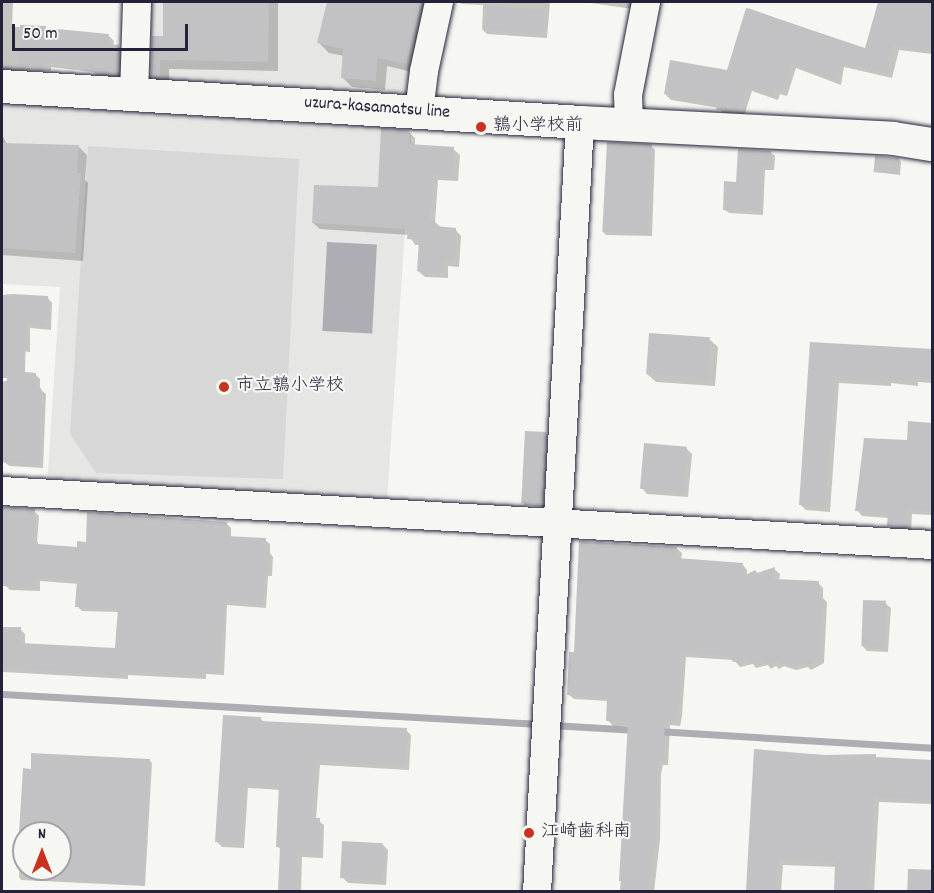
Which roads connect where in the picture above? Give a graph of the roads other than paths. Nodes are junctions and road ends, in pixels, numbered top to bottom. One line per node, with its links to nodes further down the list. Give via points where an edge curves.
1 (137, 2): 5 (street)
2 (439, 2): 6 (street)
3 (646, 2): 8 (street, via 628,95)
4 (2, 86): 5 (main road, uzura-kasamatsu line)
5 (134, 94): 6 (main road, uzura-kasamatsu line)
6 (419, 112): 7 (main road, uzura-kasamatsu line)
7 (580, 122): 8 (main road, uzura-kasamatsu line); 11 (street)
8 (629, 123): 9 (main road, uzura-kasamatsu line, via 892,138)
9 (933, 144)
10 (2, 491): 11 (street)
11 (558, 523): 12 (street); 13 (street)
12 (933, 545)
13 (537, 891)

